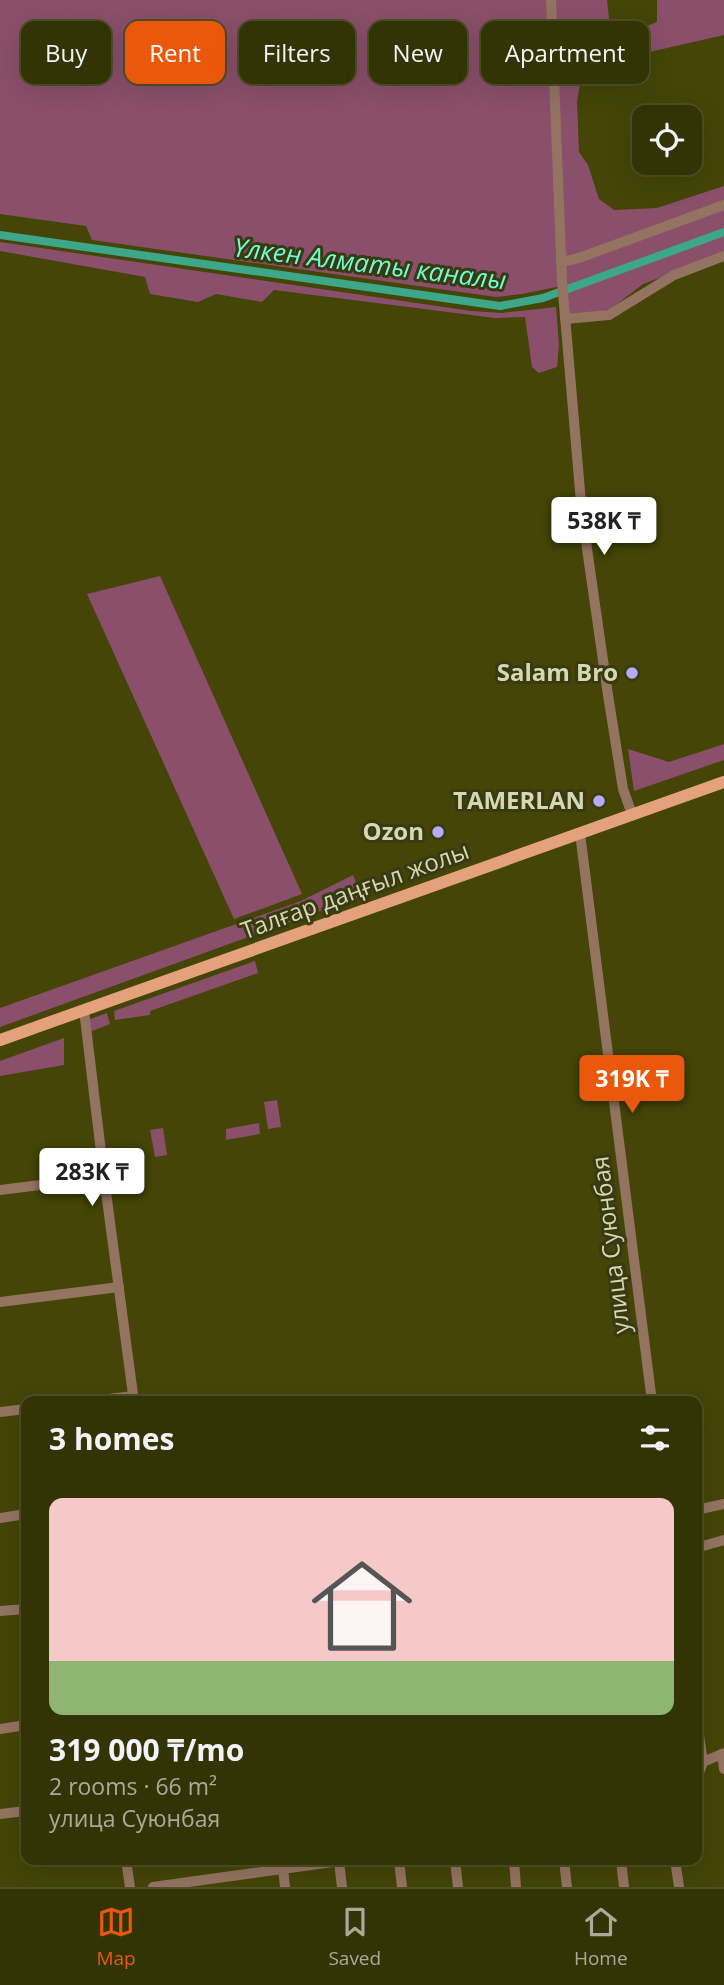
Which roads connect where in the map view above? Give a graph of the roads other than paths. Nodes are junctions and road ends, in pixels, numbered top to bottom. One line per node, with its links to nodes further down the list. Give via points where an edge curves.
1 (551, 0): 4 (street)
2 (724, 205): 4 (street)
3 (724, 256): 5 (street, via 674,275 609,315)
4 (561, 262): 5 (street)
5 (565, 319): 7 (street, via 582,514 623,789)
6 (724, 782): 7 (main road, Талғар даңғыл жолы)
7 (632, 814): 8 (main road, Талғар даңғыл жолы)
8 (580, 833): 9 (main road, Талғар даңғыл жолы); 16 (street, улица Суюнбая)
9 (84, 1010): 10 (main road, Талғар даңғыл жолы); 11 (street)
10 (0, 1040)
11 (104, 1177): 12 (street); 13 (street)
12 (0, 1190)
13 (119, 1287): 14 (street); 15 (street)
14 (0, 1302)
15 (134, 1396)
16 (651, 1396)
17 (21, 1410): 18 (street)
18 (0, 1412)
19 (724, 1504): 20 (street)
20 (702, 1509)
21 (21, 1515): 22 (street)
22 (0, 1518)
23 (724, 1540): 24 (street)
24 (702, 1546)
25 (21, 1609): 26 (street)
26 (0, 1611)
27 (21, 1726): 28 (street)
28 (0, 1729)
29 (723, 1754): 31 (street); 32 (street)
30 (702, 1755): 31 (street)
31 (703, 1762)
32 (724, 1769)
33 (21, 1812): 34 (street)
34 (0, 1814)
35 (127, 1865): 45 (street)
36 (309, 1865): 44 (street)
37 (343, 1865): 48 (street)
38 (400, 1865): 49 (street)
39 (456, 1865): 50 (street)
40 (514, 1865): 51 (street)
41 (565, 1865): 52 (street)
42 (622, 1865): 53 (street)
43 (676, 1865): 54 (street)
44 (283, 1868): 46 (street); 47 (street)
45 (130, 1887)
46 (153, 1887)
47 (285, 1887)
48 (342, 1887)
49 (402, 1887)
50 (458, 1887)
51 (516, 1887)
52 (567, 1887)
53 (624, 1887)
54 (679, 1887)

